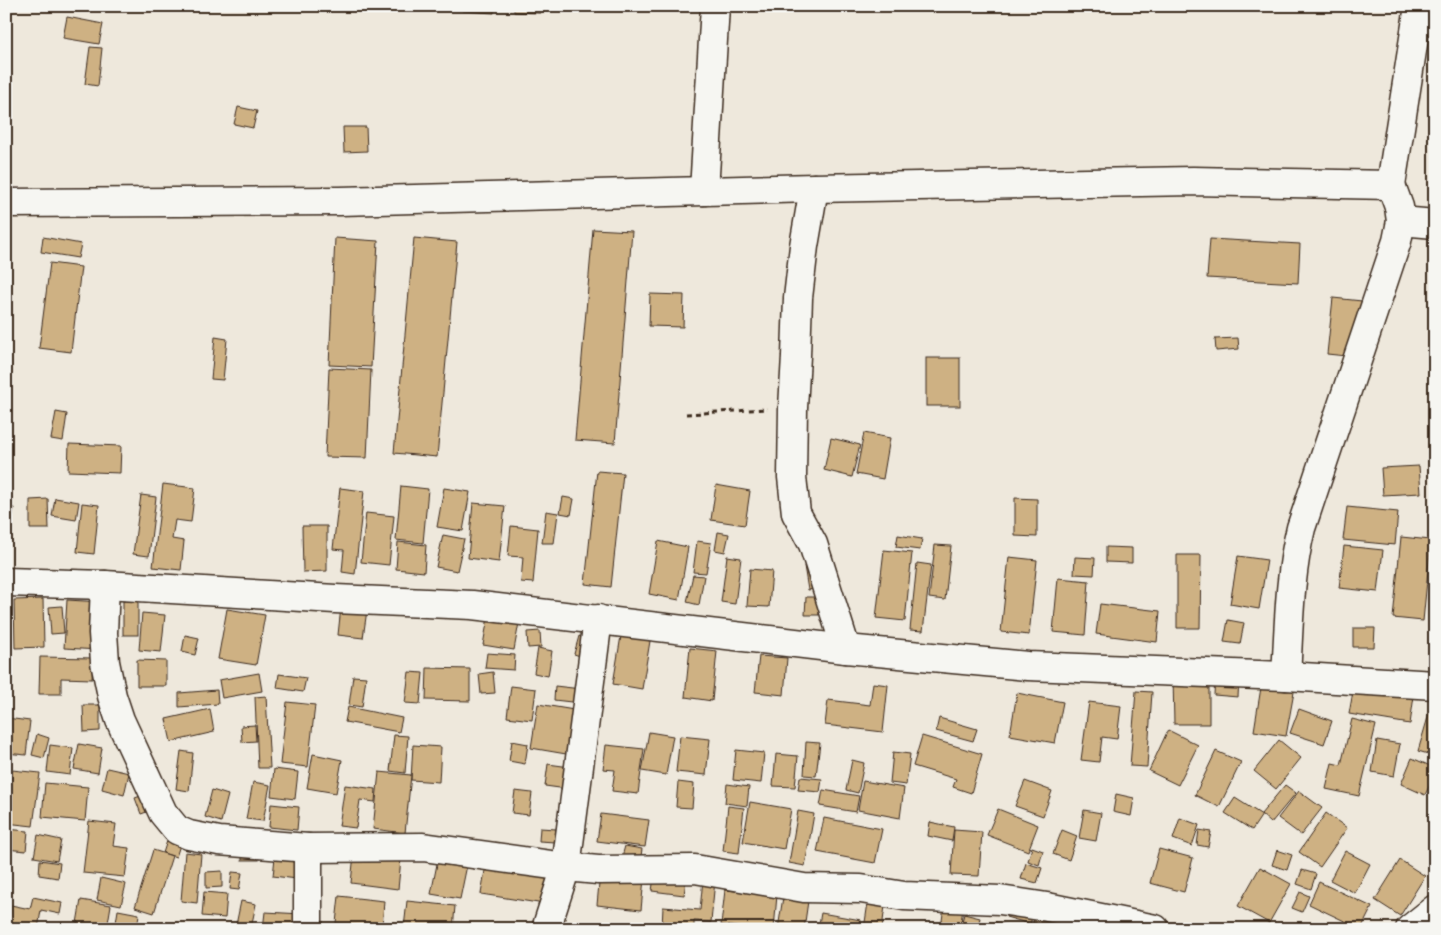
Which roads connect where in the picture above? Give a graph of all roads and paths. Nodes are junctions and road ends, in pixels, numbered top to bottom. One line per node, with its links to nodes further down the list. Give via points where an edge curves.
1 (715, 6): 5 (street)
2 (1419, 6): 3 (street)
3 (1391, 185): 4 (street, via 1193,181); 7 (street)
4 (814, 188): 5 (street); 9 (street, via 798,298)
5 (704, 191): 6 (street, via 340,201)
6 (6, 203)
7 (1401, 221): 8 (street); 15 (street, via 1295,551)
8 (1435, 224)
9 (793, 408): 10 (path); 14 (street, via 792,477 796,513 813,544)
10 (686, 414)
11 (6, 582): 12 (street)
12 (104, 585): 13 (street, via 472,605); 17 (street, via 103,632 112,696 163,813 177,830 188,835 219,841)
13 (598, 619): 14 (street); 18 (street)
14 (846, 649): 15 (street, via 1028,666)
15 (1286, 676): 16 (street)
16 (1435, 685)
17 (308, 848): 18 (street, via 423,847); 20 (street)
18 (566, 867): 21 (street); 22 (street, via 598,870 695,869 804,888 1000,900)
19 (1435, 909): 23 (street)
20 (308, 929)
21 (546, 929)
22 (1155, 929)
23 (1410, 929)

